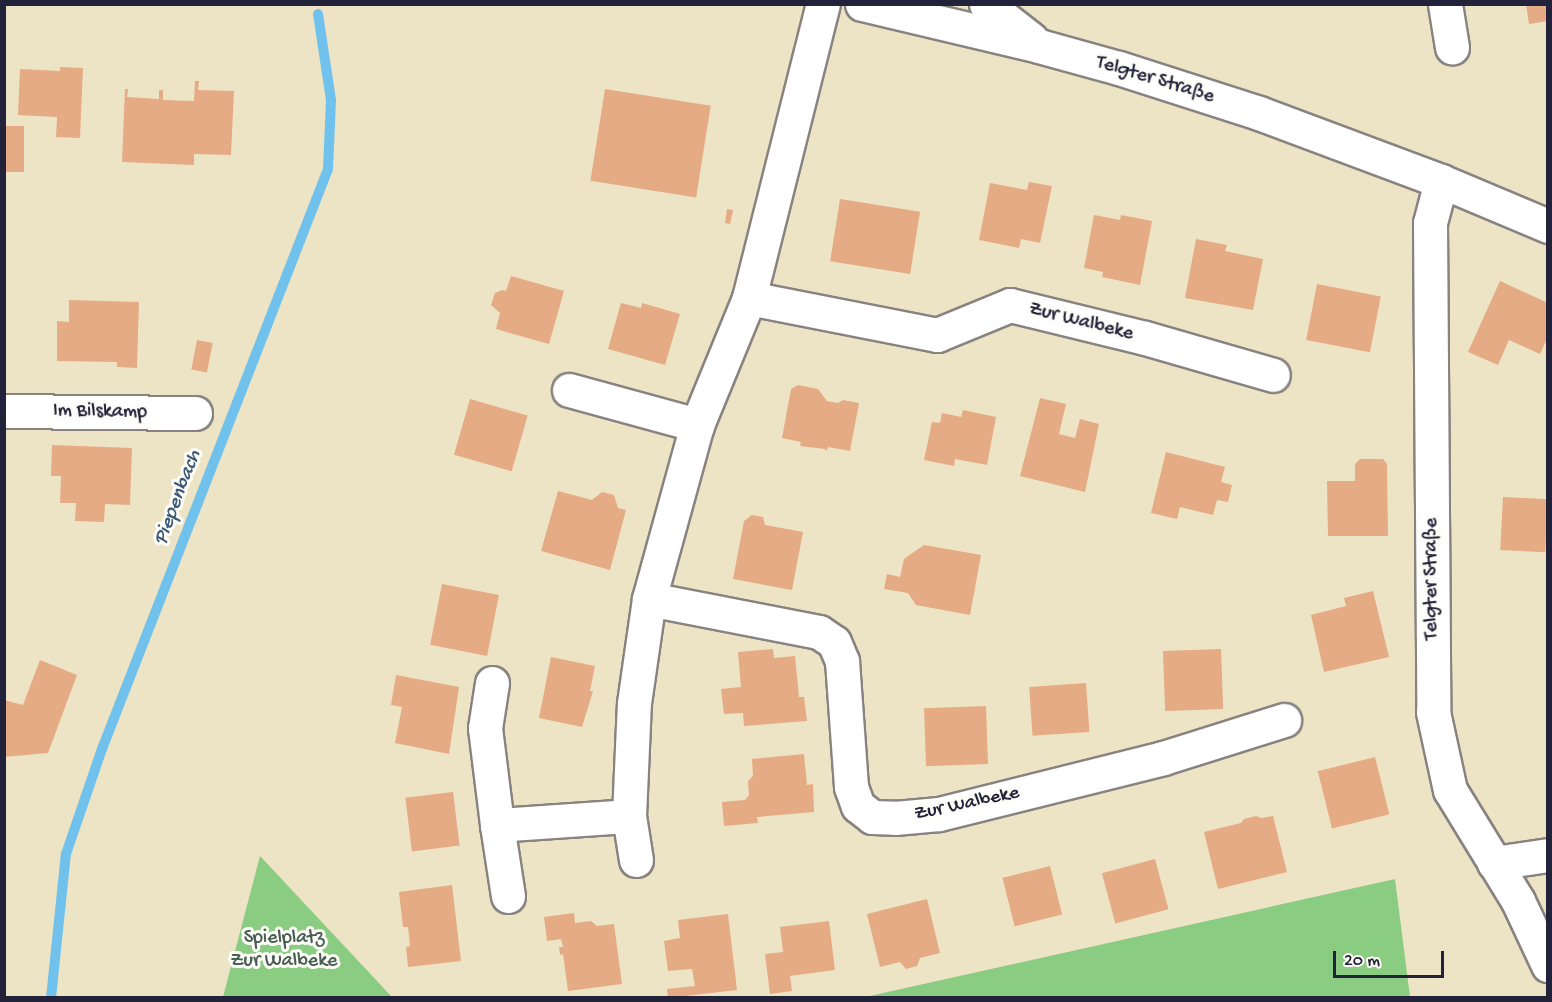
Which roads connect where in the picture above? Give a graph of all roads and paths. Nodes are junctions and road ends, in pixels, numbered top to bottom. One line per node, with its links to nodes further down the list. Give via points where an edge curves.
1 (823, 4): 9 (street)
2 (862, 4): 5 (street, Telgter Straße)
3 (986, 4): 5 (street)
4 (1445, 4): 6 (street)
5 (1039, 46): 7 (street, Telgter Straße, via 1259,113)
6 (1452, 47)
7 (1441, 181): 8 (street, Telgter Straße); 22 (street, Telgter Straße, via 1430,223 1433,712 1450,790)
8 (1548, 226)
9 (749, 298): 10 (street, Zur Walbeke, via 937,335 1010,305); 14 (street)
10 (1273, 375)
11 (569, 390): 14 (street)
12 (4, 411): 13 (street, Im Bilskamp)
13 (195, 413)
14 (697, 426): 15 (street)
15 (649, 599): 17 (street, Zur Walbeke, via 819,632 834,642 842,662 851,787 858,806 872,817 939,814 1163,758); 18 (street, via 634,703)
16 (492, 683): 19 (street, via 485,728)
17 (1284, 720)
18 (629, 816): 19 (street); 21 (street)
19 (497, 825): 23 (street)
20 (1548, 855): 22 (street)
21 (636, 860)
22 (1494, 863): 24 (street, Telgter Straße, via 1518,901)
23 (508, 896)
24 (1545, 959)

